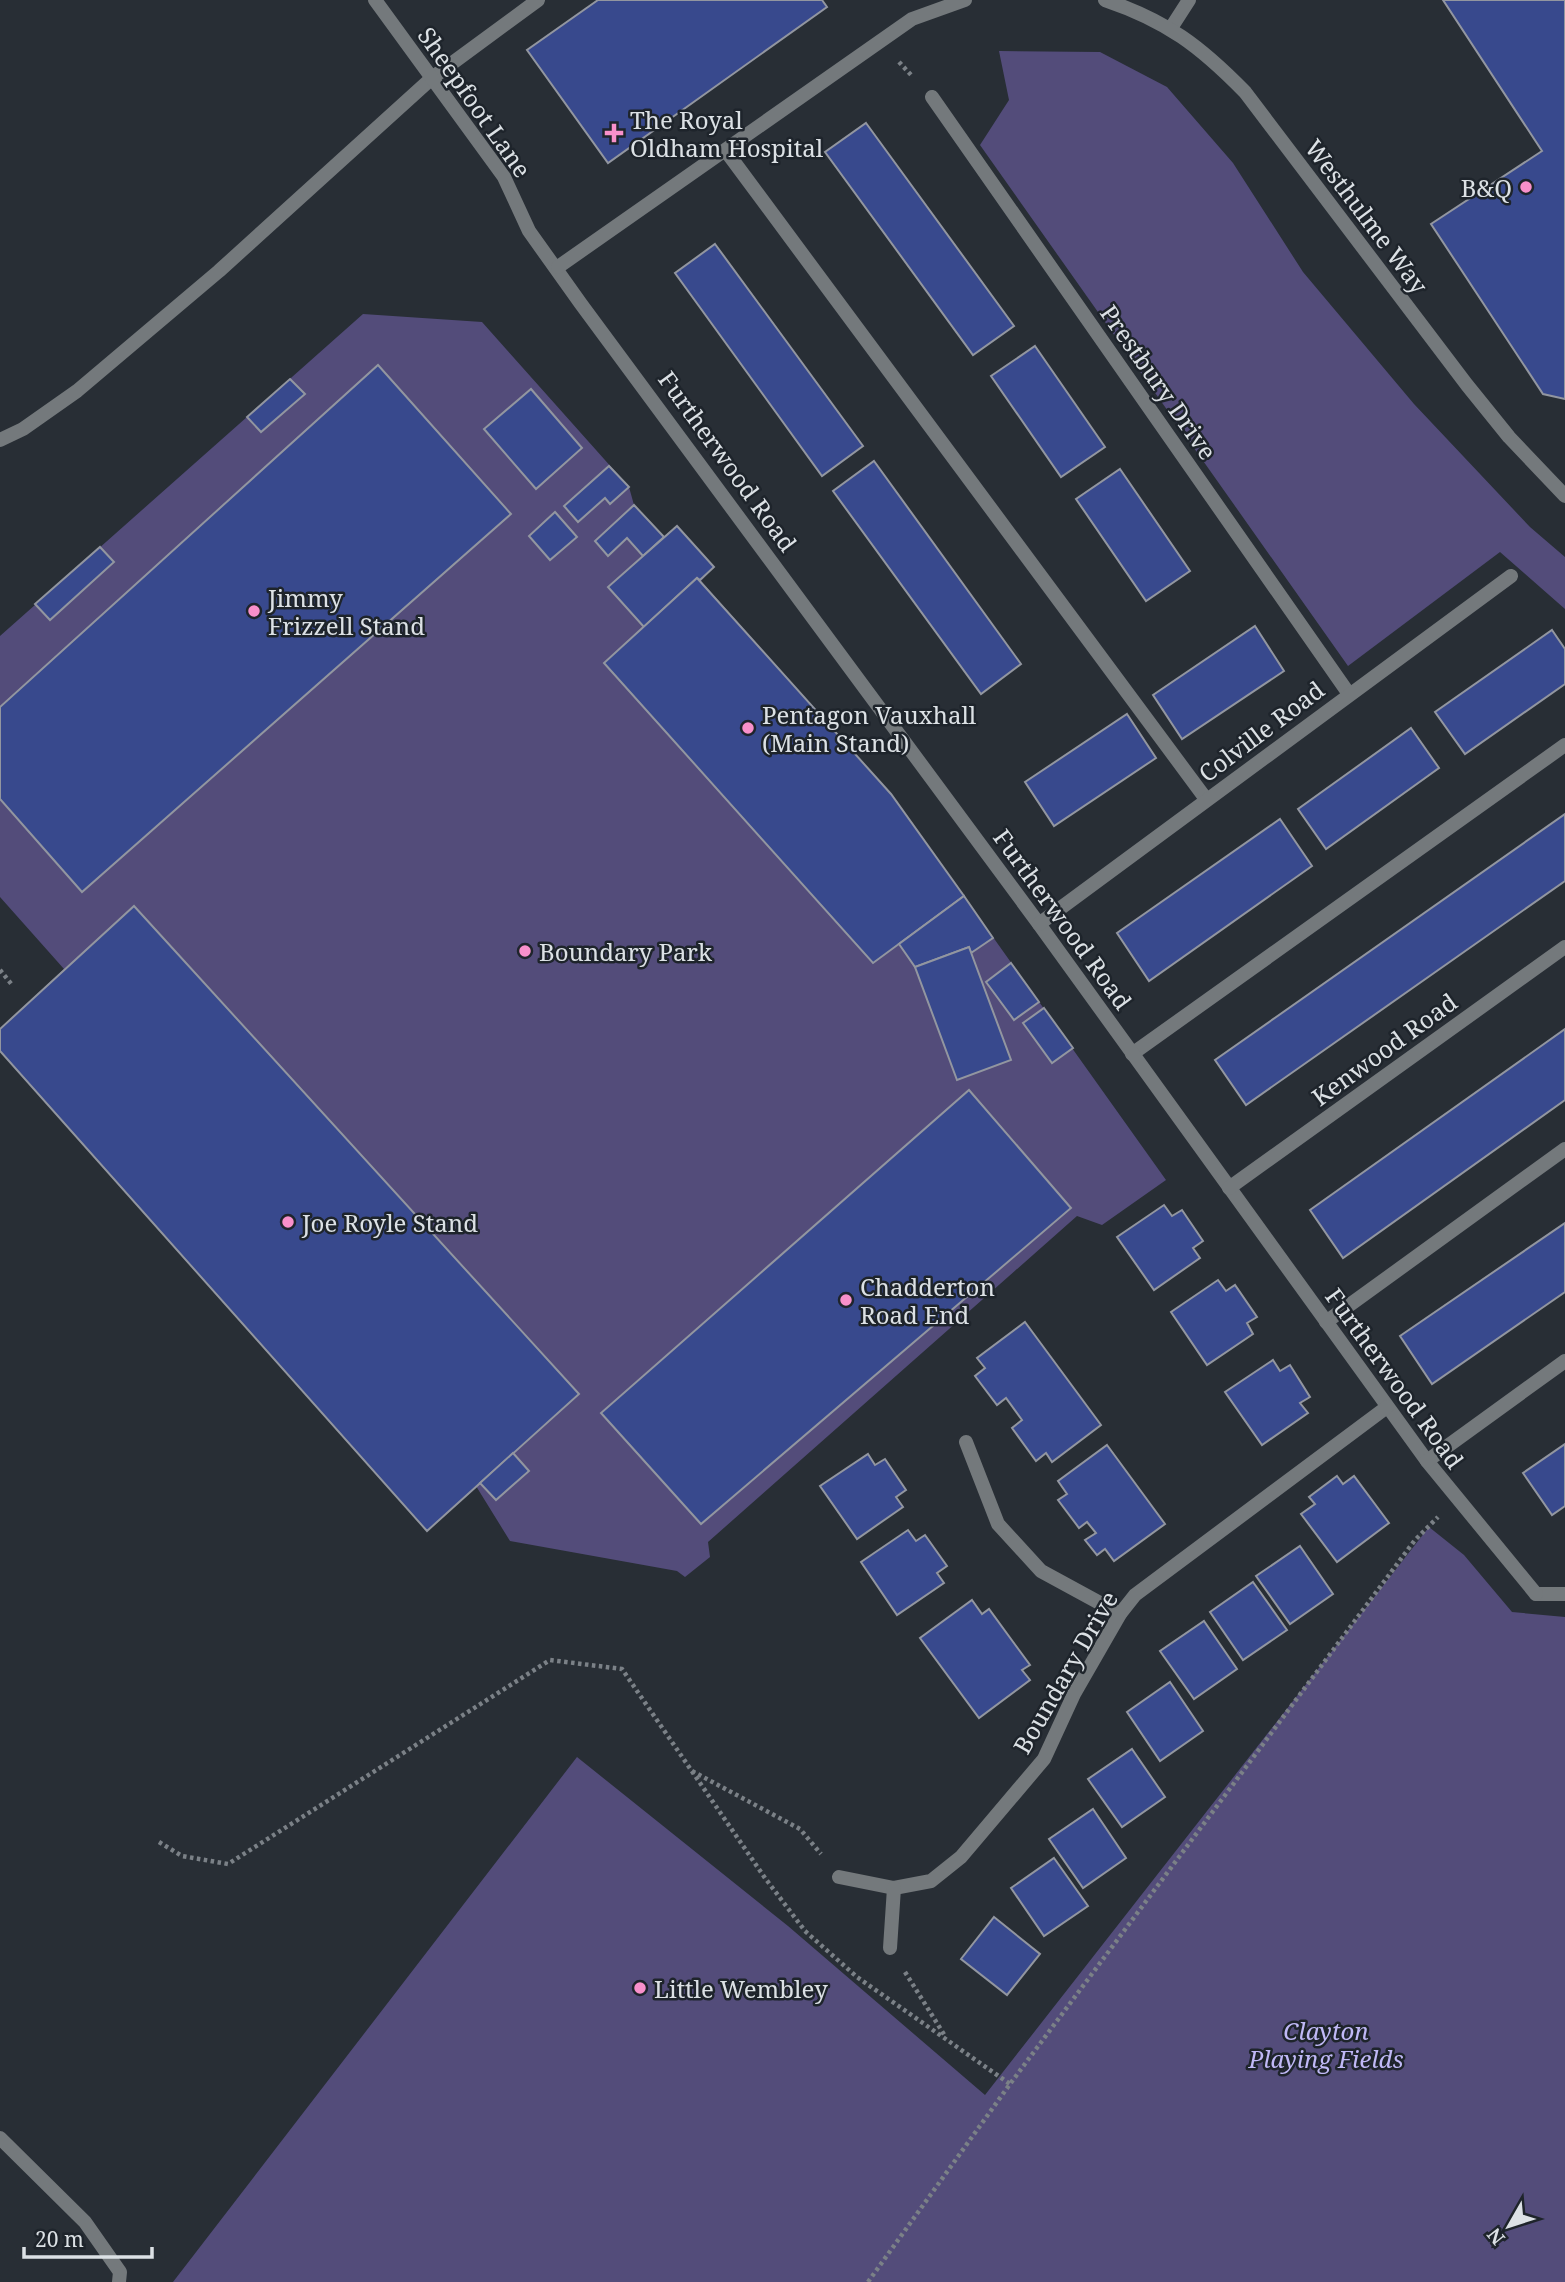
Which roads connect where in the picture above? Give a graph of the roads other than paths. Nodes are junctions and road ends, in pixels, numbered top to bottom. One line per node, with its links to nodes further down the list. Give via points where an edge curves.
1 (375, 0): 7 (street, Sheepfoot Lane)
2 (538, 0): 7 (street)
3 (965, 0): 9 (street, via 912,19)
4 (1105, 0): 6 (street, Westhulme Way)
5 (1189, 0): 6 (street)
6 (1171, 28): 12 (street, Westhulme Way, via 1208,54 1245,92 1467,385)
7 (432, 78): 10 (street, Sheepfoot Lane, via 504,177 530,231); 11 (street, via 219,271 77,391)
8 (932, 97): 14 (street, Prestbury Drive)
9 (726, 150): 10 (street); 16 (street)
10 (558, 267): 17 (street, Furtherwood Road)
11 (0, 440)
12 (1565, 496)
13 (1511, 576): 14 (street, Colville Road)
14 (1349, 694): 16 (street, Colville Road)
15 (1565, 745): 19 (street)
16 (1206, 799): 17 (street, Colville Road)
17 (1039, 924): 19 (street, Furtherwood Road)
18 (1565, 947): 21 (street, Kenwood Road)
19 (1132, 1054): 21 (street, Furtherwood Road)
20 (1565, 1149): 22 (street)
21 (1229, 1188): 22 (street, Furtherwood Road)
22 (1326, 1322): 24 (street, Furtherwood Road)
23 (1565, 1361): 26 (street)
24 (1387, 1407): 26 (street, Furtherwood Road); 28 (street, Boundary Drive, via 1135,1595)
25 (966, 1442): 28 (street, via 998,1524 1041,1571)
26 (1427, 1461): 27 (street, Furtherwood Road, via 1536,1594)
27 (1565, 1594)
28 (1120, 1614): 30 (street, Boundary Drive, via 1074,1694 1044,1759 1005,1807 961,1857 931,1881)
29 (839, 1877): 30 (street, Boundary Drive)
30 (894, 1888): 31 (street)
31 (890, 1948)
32 (0, 2138): 33 (street, via 85,2222 120,2272)
33 (119, 2282)

